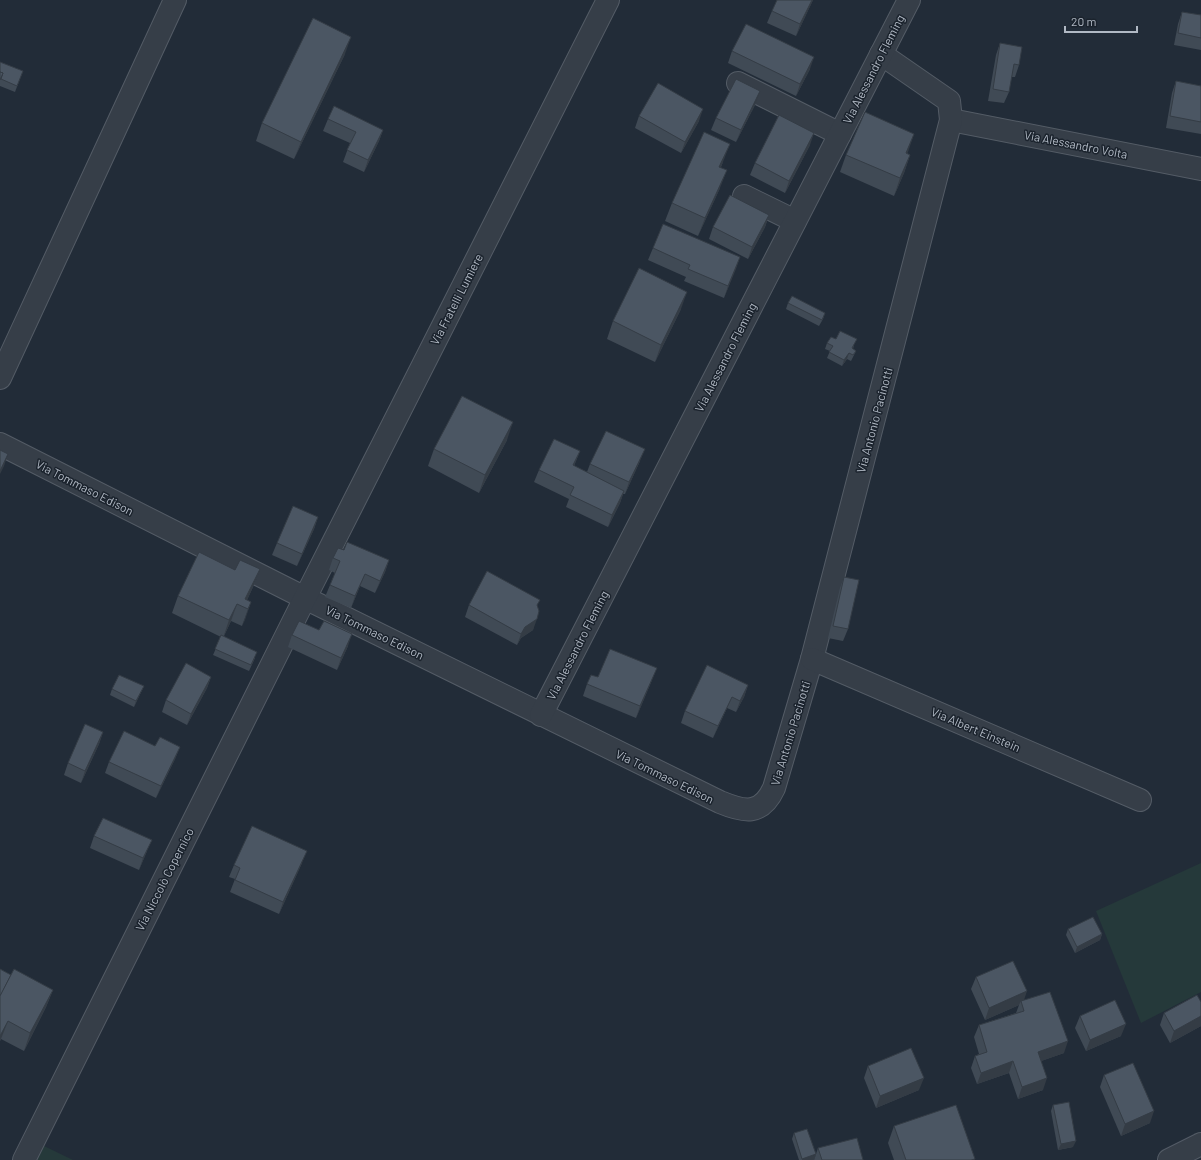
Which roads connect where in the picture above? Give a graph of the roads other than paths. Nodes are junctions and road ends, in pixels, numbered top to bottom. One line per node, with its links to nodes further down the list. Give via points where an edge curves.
1 (175, 0): 11 (street)
2 (608, 0): 13 (street, Via Fratelli Lumiere)
3 (908, 0): 4 (street, Via Alessandro Fleming)
4 (881, 54): 6 (street, Via Antonio Pacinotti, via 949,101); 7 (street, Via Alessandro Fleming)
5 (738, 83): 7 (street)
6 (951, 120): 8 (street, Via Alessandro Volta); 14 (street, Via Antonio Pacinotti)
7 (840, 134): 10 (street, Via Alessandro Fleming)
8 (1201, 169)
9 (744, 196): 10 (street)
10 (795, 221): 15 (street, Via Alessandro Fleming)
11 (0, 378)
12 (0, 444): 13 (street, Via Tommaso Edison)
13 (305, 598): 15 (street, Via Tommaso Edison); 19 (street, Via Niccolò Copernico)
14 (812, 659): 16 (street, Via Albert Einstein); 17 (street, Via Antonio Pacinotti, via 774,788 768,800)
15 (541, 715): 17 (street, Via Tommaso Edison, via 720,802 736,809)
16 (1140, 800)
17 (754, 810)
18 (1201, 1144): 20 (street)
19 (24, 1160)
20 (1169, 1160)

